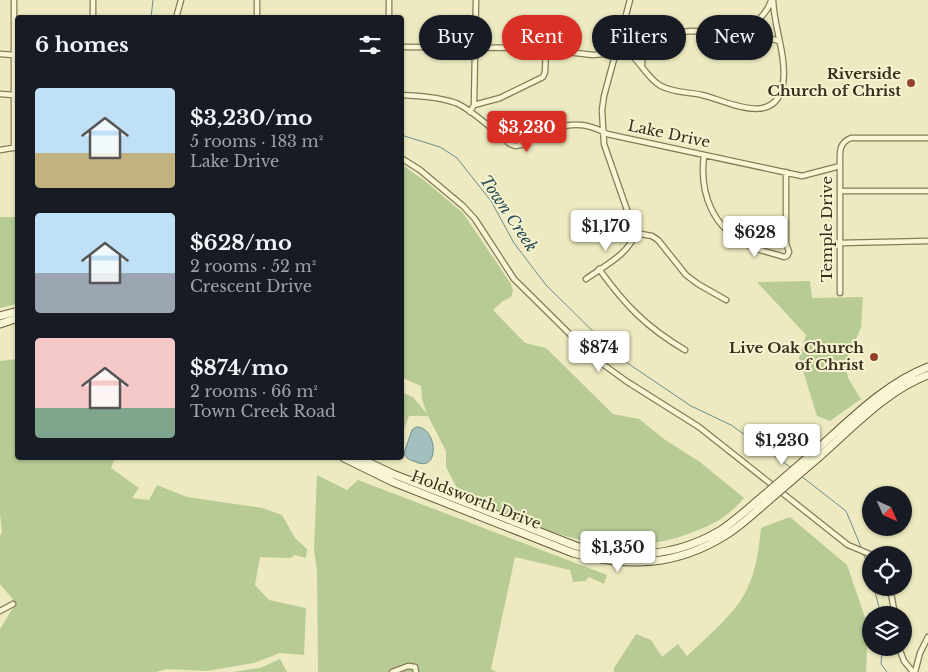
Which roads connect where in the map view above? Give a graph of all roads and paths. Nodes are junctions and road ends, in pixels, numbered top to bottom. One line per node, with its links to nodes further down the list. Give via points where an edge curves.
1 (14, 0): 16 (street)
2 (93, 0): 9 (street)
3 (180, 0): 10 (street)
4 (257, 0): 11 (street)
5 (389, 0): 12 (street)
6 (476, 0): 13 (street)
7 (630, 0): 14 (street)
8 (772, 0): 15 (street); 18 (street)
9 (93, 15)
10 (177, 15)
11 (257, 15)
12 (389, 15)
13 (475, 15)
14 (626, 15)
15 (764, 15)
16 (15, 20)
17 (773, 39): 18 (street)
18 (779, 41): 29 (street, via 784,74 781,92 771,104 755,110 662,86 651,79)
19 (15, 46): 23 (street)
20 (404, 47): 21 (street)
21 (419, 47)
22 (0, 54): 23 (street)
23 (14, 54): 32 (street)
24 (474, 60): 33 (street)
25 (546, 60): 33 (street, via 543,77 500,98)
26 (614, 60): 35 (street, via 604,96)
27 (637, 60): 29 (street)
28 (642, 60): 29 (street)
29 (642, 66)
30 (0, 94): 32 (street)
31 (404, 95): 34 (street, Lake Drive, via 434,97)
32 (15, 98)
33 (474, 105): 34 (street)
34 (470, 112): 35 (street, Lake Drive, via 515,146 560,126 579,124)
35 (603, 131): 39 (street, Lake Drive); 45 (street, via 604,144)
36 (928, 138): 41 (street, via 851,138 840,148)
37 (15, 147): 38 (street)
38 (0, 150)
39 (704, 155): 42 (street, Lake Drive); 42 (street, via 704,190 711,210 723,227 748,246 784,257 789,253 786,243)
40 (404, 160): 63 (street, via 463,206 514,279 593,357 699,428 848,545)
41 (840, 166): 42 (street, Lake Drive, via 805,176); 43 (street, Temple Drive)
42 (786, 172)
43 (840, 191): 44 (street); 47 (street, Temple Drive)
44 (928, 191)
45 (635, 233): 48 (street, via 625,251); 51 (street, via 658,240 686,275)
46 (928, 241): 47 (street)
47 (840, 244): 50 (street, Temple Drive)
48 (598, 269): 49 (street); 56 (street, via 620,298 644,321)
49 (586, 279)
50 (840, 293)
51 (726, 300)
52 (15, 312): 53 (main road)
53 (0, 316)
54 (15, 319): 55 (main road)
55 (0, 324)
56 (685, 350)
57 (928, 367): 59 (main road, Holdsworth Drive, via 895,384)
58 (928, 375): 59 (main road, Holdsworth Drive)
59 (882, 398): 62 (main road, Holdsworth Drive, bridge, via 766,499 709,537 659,554 595,552)
60 (348, 460): 62 (main road, Holdsworth Drive, via 393,482)
61 (363, 460): 62 (main road, Holdsworth Drive)
62 (430, 492)
63 (862, 551)
64 (13, 604): 65 (street)
65 (0, 611)
66 (928, 637): 70 (street)
67 (902, 656): 70 (street)
68 (392, 672): 69 (street, via 408,666 415,667)
69 (416, 672)
70 (914, 672)

